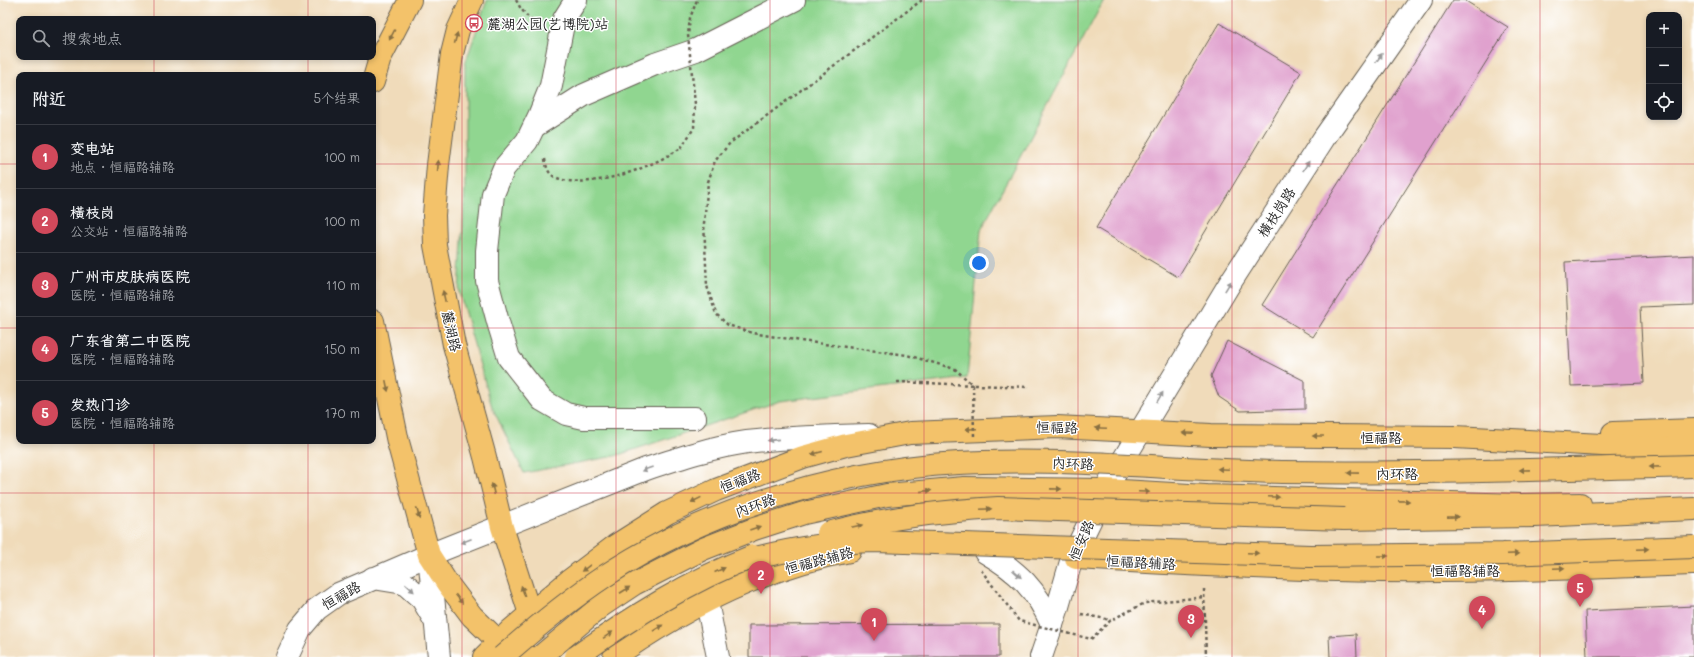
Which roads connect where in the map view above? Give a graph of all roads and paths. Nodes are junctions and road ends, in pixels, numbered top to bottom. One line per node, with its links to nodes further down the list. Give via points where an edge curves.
1 (410, 0): 8 (main road, one-way to 8, via 380,58)
2 (472, 0): 26 (main road, 麓湖路, one-way to 2, via 486,457 454,345 435,245 434,215 438,165 452,54 458,30)
3 (576, 0): 9 (street, via 564,19 551,86)
4 (697, 0): 10 (path, bridge, via 690,18 688,35 695,104 694,128 681,148 650,165 595,181 572,181 554,177 546,168)
5 (794, 0): 9 (street, via 696,50 655,64 584,95)
6 (922, 0): 13 (path, via 730,143 715,161 708,182 704,223 707,286 716,314 728,325 752,333 801,342 907,355 955,369)
7 (1421, 0): 17 (street, 横枝岗路, one-way to 7, via 1230,283 1315,152)
8 (376, 72)
9 (534, 126): 15 (street, via 527,141 504,168 493,194 487,251 487,281 509,358 542,400 566,414 584,418)
10 (545, 154)
11 (376, 336): 30 (main road, one-way to 30, via 398,442)
12 (897, 382): 13 (path)
13 (973, 385): 14 (path)
14 (1029, 387)
15 (695, 418)
16 (1694, 430): 19 (main road)
17 (1140, 431): 18 (main road, 恒福路, one-way to 18, via 1050,427); 19 (main road, 恒福路, one-way to 17, via 1241,435); 22 (street, 恒安路)
18 (910, 433): 26 (street, 恒福路, one-way to 26, via 800,437 746,442 710,450 646,469); 36 (main road, 恒福路, one-way to 36, via 846,445 803,457 716,490 667,513 615,546)
19 (1455, 437): 20 (main road, 恒福路)
20 (1694, 450)
21 (1694, 466): 40 (main road, 内环路, one-way to 40, bridge, via 1401,473 1278,472 982,462 884,471 788,493 716,520 652,549 608,574)
22 (1105, 490): 23 (main road, one-way to 22, via 964,488); 24 (main road, one-way to 24, via 1206,496 1522,505); 31 (street, 恒安路)
23 (887, 495): 28 (street); 45 (main road, one-way to 23, via 601,606 634,584 702,548 804,513)
24 (1694, 502)
25 (1694, 508): 32 (main road, one-way to 25, bridge, via 774,548 847,528 884,520 959,510 1094,510 1344,519 1535,516)
26 (502, 527): 30 (street, 恒福路, one-way to 30); 36 (main road, 麓湖路, one-way to 26)
27 (1694, 546): 32 (main road, one-way to 27, bridge, via 819,545 876,541 1310,556 1503,554)
28 (892, 548): 29 (main road, 恒福路辅路); 35 (main road, 恒福路辅路, via 860,549 823,556 779,570)
29 (985, 552): 31 (main road, 恒福路辅路); 38 (street, one-way to 38, via 1006,564 1030,585 1044,606)
30 (429, 555): 34 (street, 恒福路); 37 (street); 40 (main road, one-way to 40)
31 (1072, 558): 33 (main road, 恒福路辅路, one-way to 33, via 1259,568 1385,571); 38 (street, 恒安路)
32 (740, 562): 46 (main road, one-way to 32, bridge, via 666,598)
33 (1694, 564)
34 (373, 578): 37 (street, one-way to 37, via 404,583 422,599); 41 (street, 恒福路, via 338,594 317,609 300,629)
35 (707, 602): 47 (main road, 恒福路辅路, one-way to 35, via 683,612); 48 (street)
36 (530, 614): 40 (main road, 恒福路); 44 (main road, 麓湖路)
37 (436, 622): 42 (street)
38 (1052, 625): 49 (street, 恒安路)
39 (1091, 639): 50 (path, via 1111,620 1144,603 1205,598)
40 (495, 652): 43 (main road)
41 (287, 657)
42 (439, 657)
43 (529, 657)
44 (535, 657)
45 (540, 657)
46 (576, 657)
47 (614, 657)
48 (718, 657)
49 (1041, 657)
50 (1206, 657)

